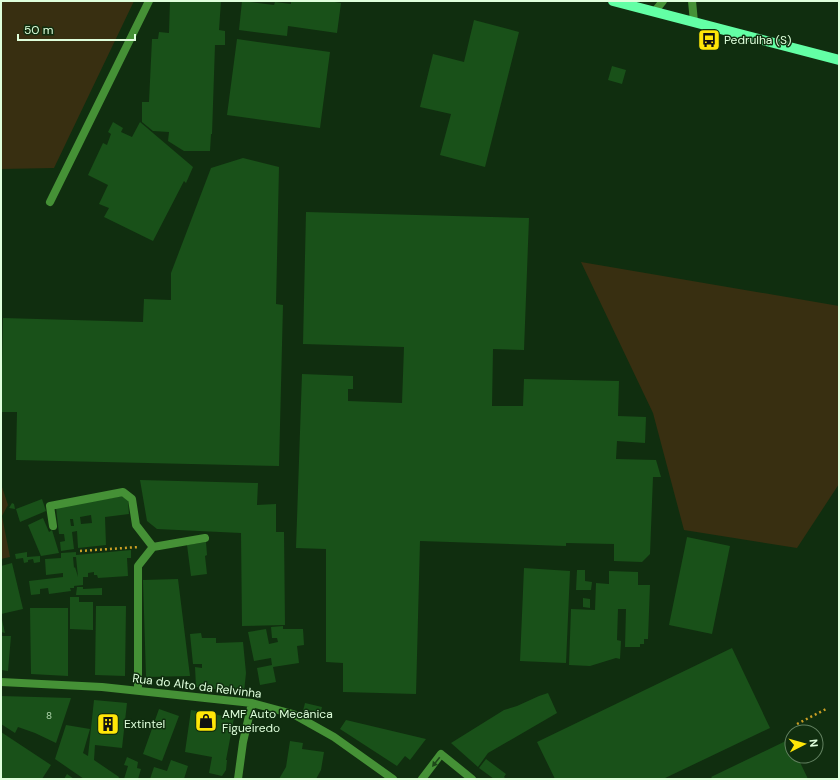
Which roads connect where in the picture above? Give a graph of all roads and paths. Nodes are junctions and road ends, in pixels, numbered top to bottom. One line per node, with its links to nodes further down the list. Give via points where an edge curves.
1 (149, 1): 8 (street)
2 (613, 1): 5 (main road)
3 (663, 1): 5 (street)
4 (692, 1): 6 (street)
5 (655, 11): 6 (main road)
6 (694, 22): 7 (main road)
7 (839, 60)
8 (50, 202)
9 (53, 526): 11 (street, via 50,506 123,492 132,499 136,525)
10 (205, 538): 11 (street)
11 (154, 546): 12 (path); 14 (street, via 138,566)
12 (80, 551)
13 (1, 682): 14 (street, Rua do Alto da Relvinha)
14 (138, 690): 15 (street, Rua do Alto da Relvinha)
15 (252, 703): 18 (street); 19 (street, Rua do Alto da Relvinha, via 293,714 334,737)
16 (828, 708): 17 (path)
17 (797, 724)
18 (238, 779)
19 (393, 779)
20 (422, 779): 21 (street, one-way to 20, via 442,754)
21 (472, 779)

